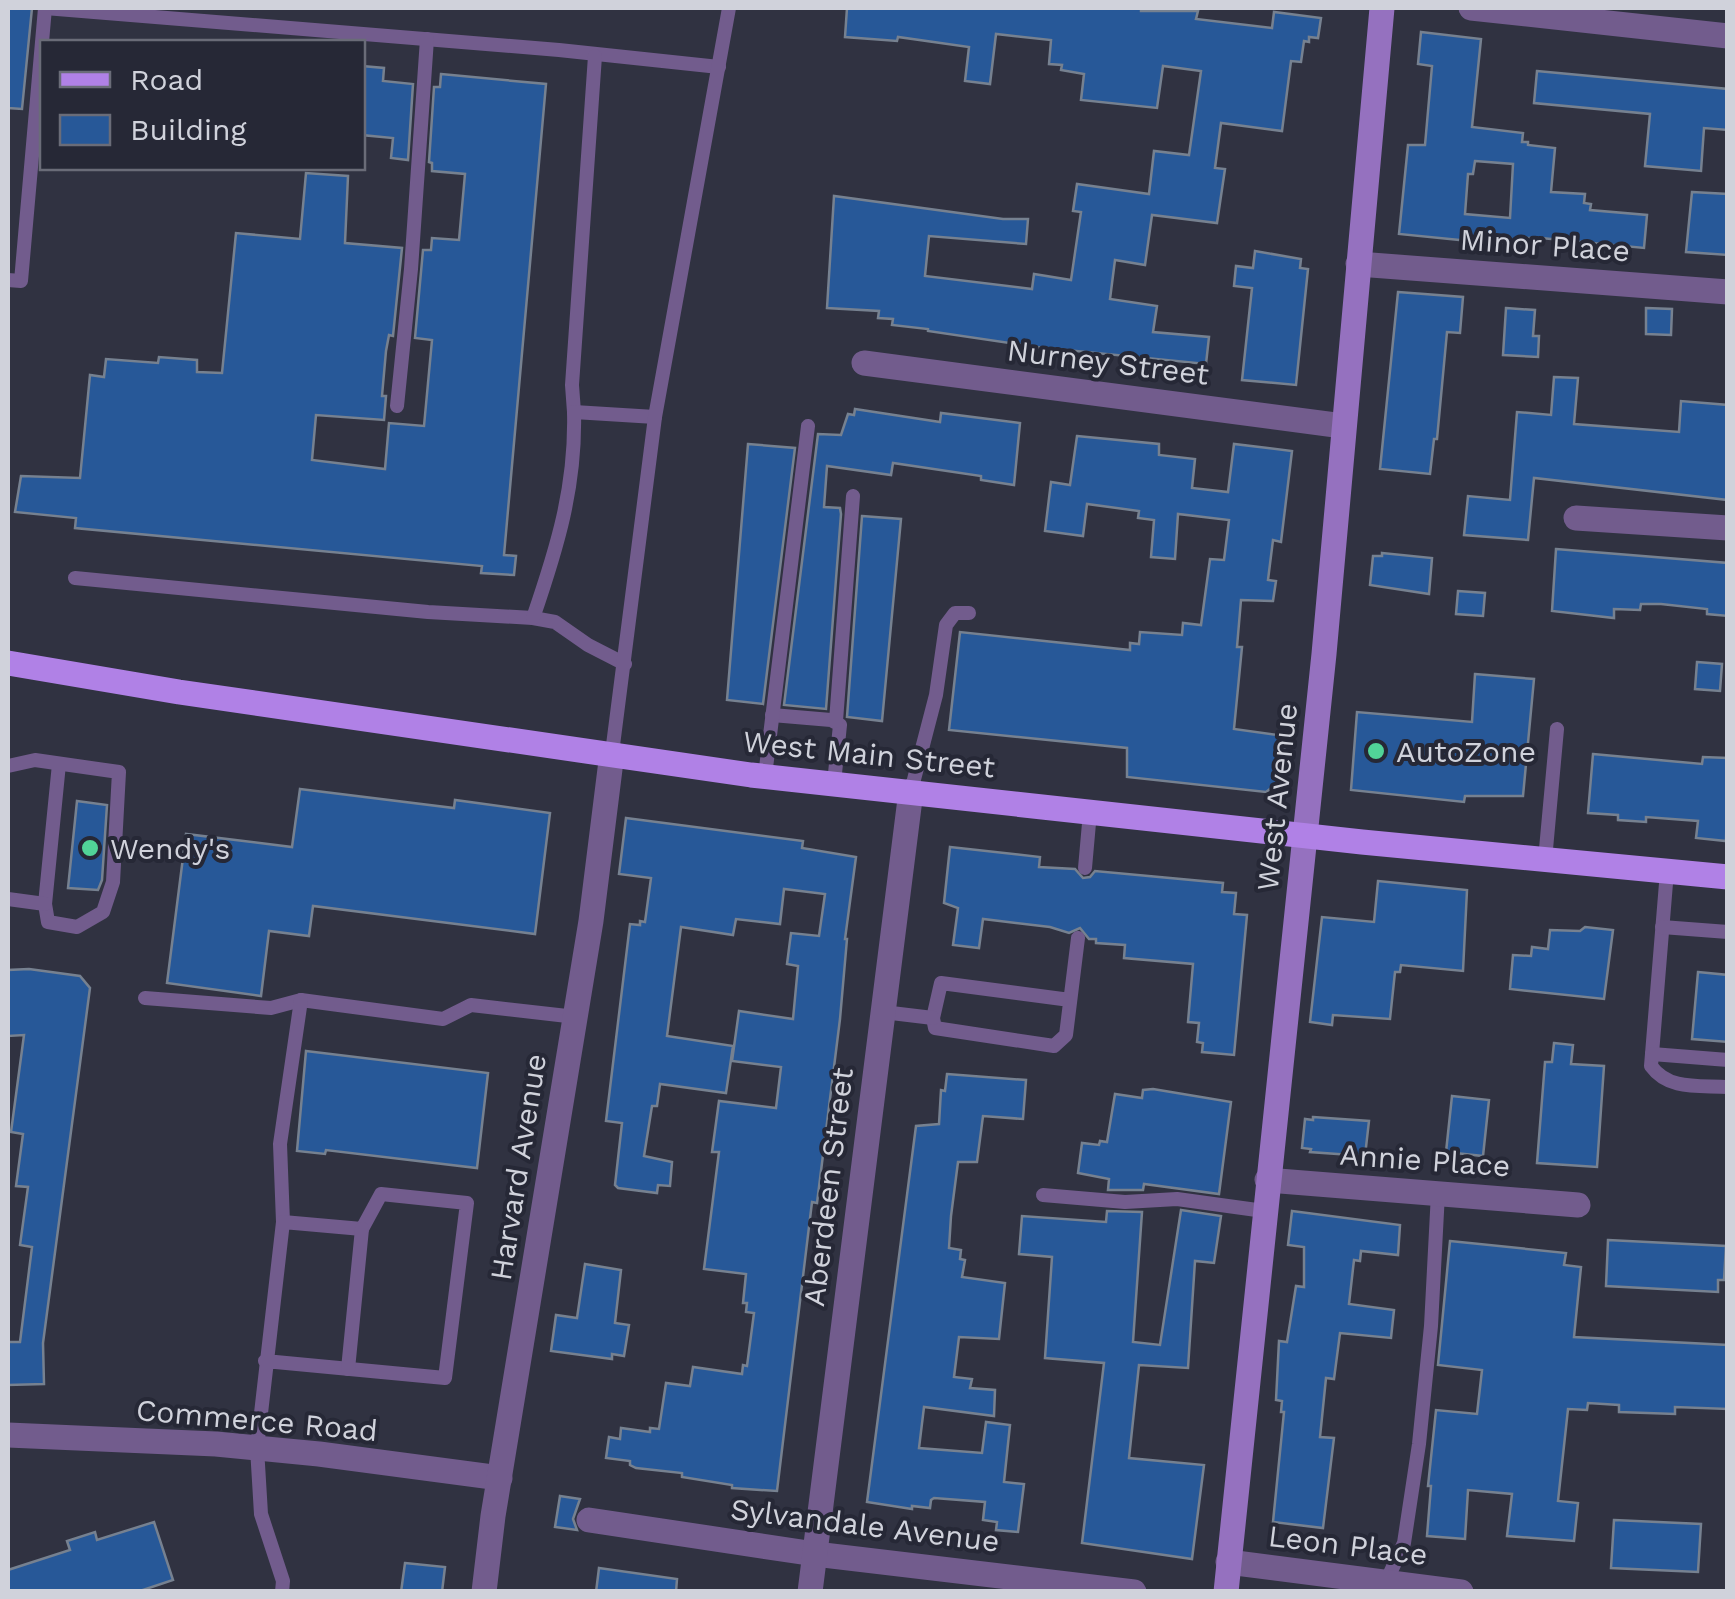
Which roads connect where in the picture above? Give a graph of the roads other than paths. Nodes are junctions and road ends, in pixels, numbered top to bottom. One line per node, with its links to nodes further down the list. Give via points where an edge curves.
1 (45, 8): 6 (lane); 7 (lane)
2 (729, 8): 10 (lane)
3 (1382, 8): 11 (main road, West Avenue)
4 (1471, 8): 5 (street)
5 (1728, 36)
6 (427, 39): 8 (lane); 15 (lane)
7 (42, 40)
8 (595, 56): 10 (lane); 16 (lane)
9 (40, 65): 12 (lane, via 21,281)
10 (719, 66): 17 (lane)
11 (1358, 264): 13 (street, Minor Place); 19 (main road, West Avenue)
12 (8, 280)
13 (1728, 292)
14 (864, 363): 19 (street, Nurney Street)
15 (398, 406)
16 (574, 412): 17 (lane); 25 (lane, via 572,482)
17 (655, 418): 27 (lane)
18 (808, 426): 28 (lane)
19 (1343, 426): 38 (main road, West Avenue)
20 (852, 496): 29 (lane)
21 (1576, 518): 22 (street)
22 (1728, 528)
23 (75, 578): 25 (lane)
24 (969, 613): 36 (lane, via 954,613 946,625)
25 (533, 618): 27 (lane, via 555,622)
26 (8, 663): 31 (main road, West Main Street)
27 (625, 664): 31 (lane)
28 (772, 715): 29 (lane); 34 (lane)
29 (836, 722): 35 (lane)
30 (1556, 729): 39 (lane)
31 (612, 753): 34 (main road, West Main Street); 52 (street, Harvard Avenue)
32 (59, 764): 33 (lane); 44 (lane); 44 (lane, via 118,772 113,882 103,912 77,926 48,922)
33 (8, 766)
34 (765, 776): 35 (main road, West Main Street)
35 (834, 783): 36 (main road, West Main Street)
36 (911, 792): 37 (main road, West Main Street); 51 (street, Aberdeen Street)
37 (1090, 812): 38 (main road, West Main Street); 40 (lane)
38 (1306, 836): 39 (main road, West Main Street); 57 (main road, West Avenue)
39 (1545, 860): 41 (main road, West Main Street)
40 (1084, 868)
41 (1667, 871): 42 (main road, West Main Street); 45 (lane)
42 (1728, 877)
43 (8, 899): 44 (lane)
44 (45, 904)
45 (1662, 926): 46 (lane); 54 (lane)
46 (1728, 932)
47 (1078, 938): 50 (lane)
48 (145, 998): 49 (lane, via 271,1008)
49 (301, 1000): 52 (lane, via 443,1019 471,1005); 62 (lane, via 280,1144)
50 (1070, 1000): 53 (lane, via 941,983); 53 (lane, via 1066,1035 1054,1046 935,1028)
51 (883, 1012): 53 (lane); 70 (street, Aberdeen Street)
52 (576, 1017): 68 (street, Harvard Avenue)
53 (932, 1018)
54 (1652, 1054): 55 (lane); 56 (lane, via 1652,1066 1670,1084)
55 (1728, 1060)
56 (1728, 1087)
57 (1267, 1180): 58 (street, Annie Place); 61 (main road, West Avenue)
58 (1438, 1194): 60 (street, Annie Place); 72 (lane, via 1419,1444 1404,1543)
59 (1043, 1195): 61 (lane, via 1125,1202 1177,1198)
60 (1578, 1204)
61 (1264, 1211): 71 (main road, West Avenue)
62 (283, 1222): 63 (lane); 64 (lane)
63 (362, 1229): 65 (lane); 65 (lane, via 381,1194 466,1203 445,1378)
64 (266, 1362): 65 (lane); 67 (lane)
65 (348, 1369)
66 (8, 1436): 67 (street, Commerce Road)
67 (258, 1448): 68 (street, Commerce Road); 74 (lane, via 261,1514)
68 (500, 1478): 75 (street, Harvard Avenue)
69 (588, 1520): 70 (street, Sylvandale Avenue)
70 (815, 1554): 76 (street, Aberdeen Street); 77 (street, Sylvandale Avenue)
71 (1228, 1562): 72 (street, Leon Place); 78 (main road, West Avenue)
72 (1386, 1582): 73 (street, Leon Place)
73 (1418, 1589): 79 (street, Leon Place)
74 (282, 1592)
75 (484, 1592)
76 (810, 1592)
77 (1134, 1592)
78 (1226, 1592)
79 (1461, 1592)

